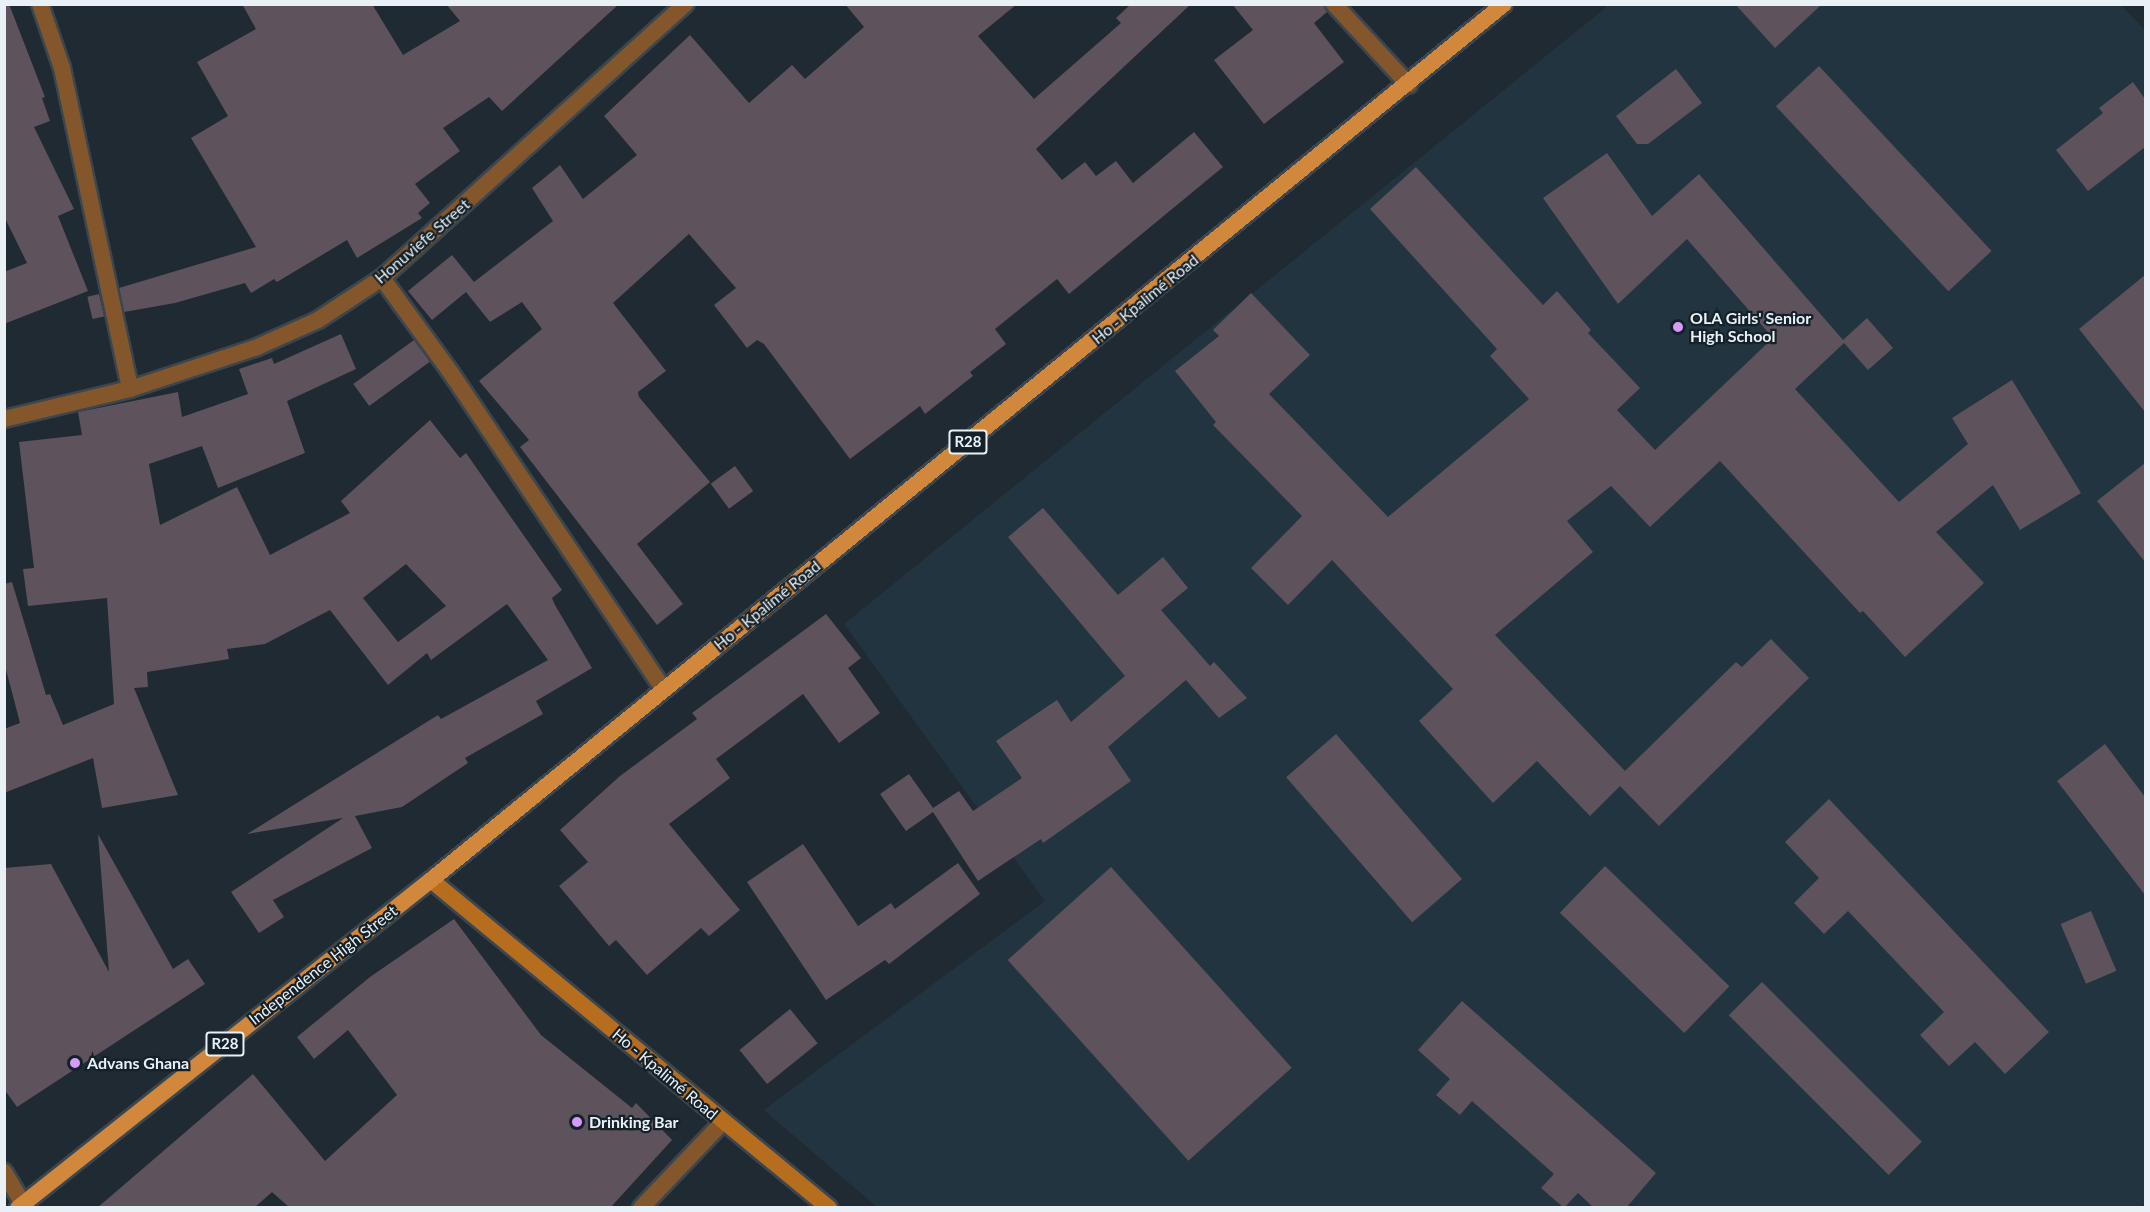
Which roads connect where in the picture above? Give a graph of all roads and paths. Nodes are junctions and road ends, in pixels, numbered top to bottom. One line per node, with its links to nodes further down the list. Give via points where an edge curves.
1 (40, 4): 7 (street, via 62,68)
2 (685, 4): 6 (street, Honuviefe Street)
3 (1334, 4): 5 (street)
4 (1504, 4): 5 (main road, Ho - Kpalimé Road / R28)
5 (1409, 85): 9 (main road, Ho - Kpalimé Road / R28)
6 (382, 278): 7 (street, Honuviefe Street, via 307,325 255,348); 9 (street, via 451,373)
7 (130, 389): 8 (street, Honuviefe Street)
8 (4, 419)
9 (663, 689): 10 (main road, Ho - Kpalimé Road / R28)
10 (431, 880): 11 (main road, Ho - Kpalimé Road); 13 (main road, Independence High Street / R28)
11 (723, 1122): 14 (street); 15 (main road, Ho - Kpalimé Road)
12 (4, 1172): 13 (street)
13 (21, 1206)
14 (641, 1208)
15 (830, 1208)

